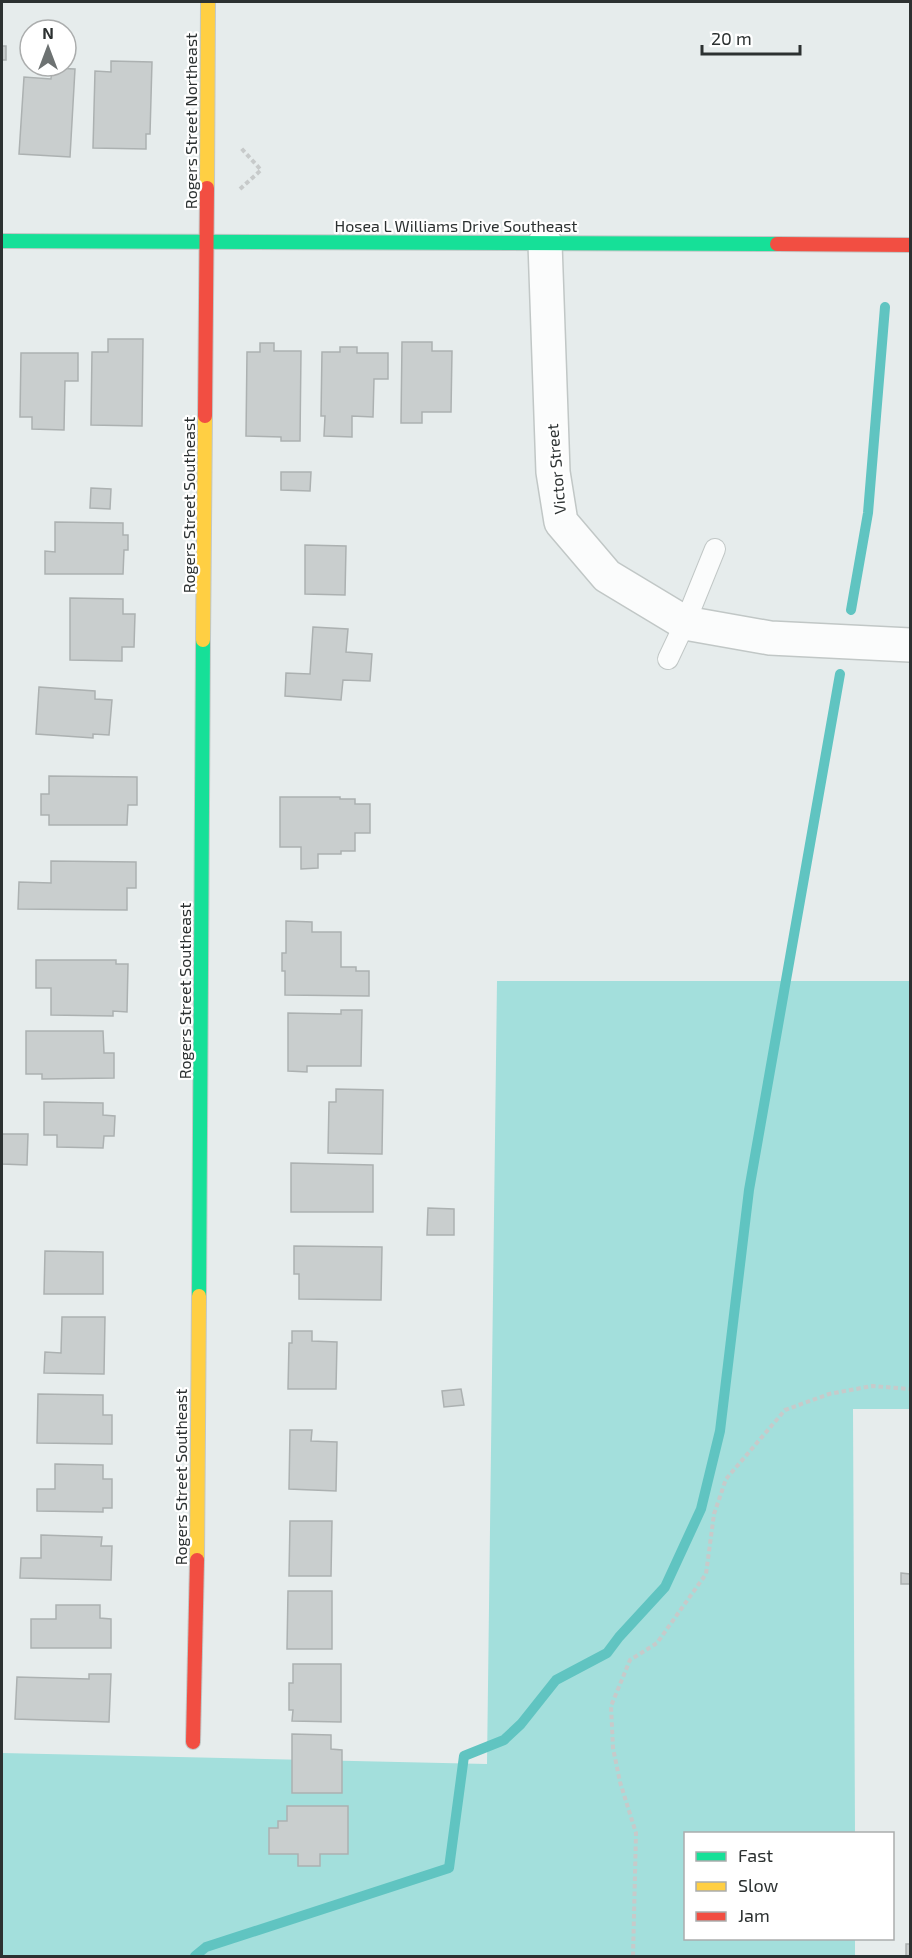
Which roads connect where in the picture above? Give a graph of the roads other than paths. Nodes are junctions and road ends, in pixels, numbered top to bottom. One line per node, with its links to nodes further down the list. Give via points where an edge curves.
1 (208, 2): 3 (street, Rogers Street Northeast)
2 (2, 241): 3 (street, Hosea L Williams Drive Southeast)
3 (207, 241): 4 (street, Hosea L Williams Drive Southeast); 10 (street, Rogers Street Southeast)
4 (545, 243): 5 (street, Hosea L Williams Drive Southeast); 7 (street, Victor Street, via 553,472 561,522 607,576)
5 (910, 244)
6 (715, 549): 7 (lane)
7 (685, 623): 8 (street, Victor Street, via 770,638); 9 (lane)
8 (910, 645)
9 (668, 659)
10 (194, 1742)

